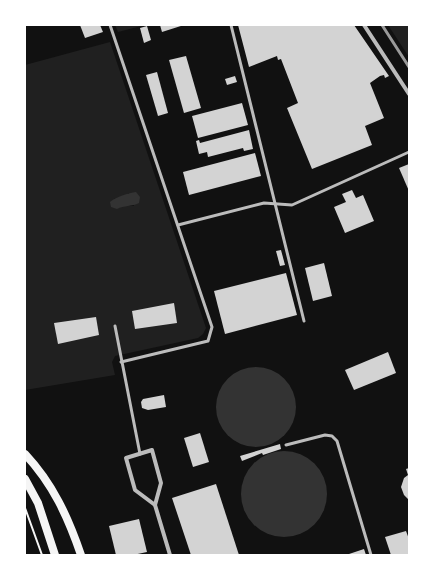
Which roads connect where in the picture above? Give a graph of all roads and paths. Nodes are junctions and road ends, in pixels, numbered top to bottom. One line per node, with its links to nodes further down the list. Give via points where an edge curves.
1 (110, 25): 7 (lane)
2 (231, 25): 6 (lane)
3 (364, 25): 4 (street)
4 (409, 94)
5 (409, 152): 6 (lane, via 292,205)
6 (276, 205): 7 (lane, via 264,203); 8 (lane)
7 (178, 225): 10 (lane, via 212,327 211,335 208,341)
8 (304, 321)
9 (115, 326): 10 (lane)
10 (121, 362): 13 (lane)
11 (286, 445): 21 (lane, via 325,434 337,441)
12 (25, 454): 19 (main road, via 50,485 61,504)
13 (140, 454): 15 (street, via 152,450 161,483); 15 (street, via 126,458 135,490)
14 (25, 479): 18 (main road, via 38,503)
15 (155, 505): 20 (street)
16 (25, 508): 17 (path)
17 (42, 555)
18 (56, 555)
19 (81, 555)
20 (170, 555)
21 (371, 555)

